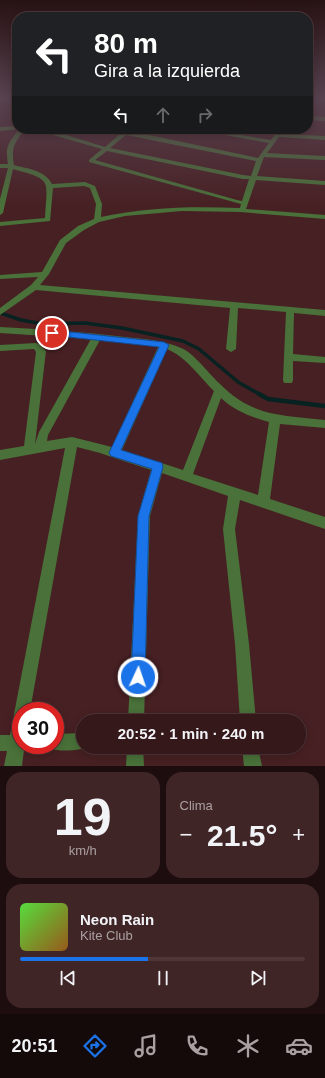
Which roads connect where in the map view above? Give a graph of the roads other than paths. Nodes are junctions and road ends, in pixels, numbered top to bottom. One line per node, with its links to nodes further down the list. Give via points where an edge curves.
1 (18, 134): 14 (street, via 11,144)
2 (54, 134): 9 (street)
3 (124, 134): 9 (street)
4 (131, 134): 12 (street)
5 (225, 134): 8 (street)
6 (278, 135): 7 (street); 8 (street)
7 (325, 138)
8 (273, 142): 10 (street)
9 (106, 149): 15 (street); 18 (street, via 91,160 237,202)
10 (263, 155): 11 (street); 12 (street)
11 (325, 158)
12 (259, 160): 15 (street)
13 (0, 166): 14 (street)
14 (11, 166): 17 (street, via 40,174 46,178); 20 (street)
15 (252, 178): 16 (street); 18 (street)
16 (325, 183)
17 (50, 186): 22 (street, via 85,184 93,187 99,204); 23 (street, via 48,220)
18 (244, 207): 19 (street); 21 (street, via 253,212); 22 (street, via 134,212)
19 (325, 212)
20 (0, 213)
21 (325, 217)
22 (97, 220): 24 (street, via 62,242)
23 (0, 224)
24 (45, 274): 25 (street); 26 (street)
25 (0, 277)
26 (34, 287): 27 (street); 29 (street)
27 (234, 305): 28 (street); 35 (street)
28 (290, 310): 30 (street); 36 (street)
29 (0, 312)
30 (325, 313)
31 (0, 330): 32 (street)
32 (96, 337): 33 (street); 43 (street)
33 (164, 345): 39 (street, via 180,351); 44 (street)
34 (0, 348): 43 (street, via 36,346 41,351)
35 (231, 349)
36 (289, 357): 37 (street); 38 (street)
37 (325, 360)
38 (288, 380)
39 (219, 390): 40 (street, via 240,407); 47 (street)
40 (275, 419): 41 (street); 49 (street)
41 (325, 424)
42 (72, 442): 43 (street); 44 (street); 51 (street)
43 (35, 448): 45 (street)
44 (114, 453): 46 (street)
45 (0, 455)
46 (158, 467): 47 (street); 52 (street, via 144,516)
47 (186, 477): 48 (street)
48 (235, 492): 49 (street); 53 (street, via 229,529)
49 (263, 502): 50 (street)
50 (325, 523)
51 (24, 702)
52 (136, 714)
53 (247, 714)
54 (76, 741): 55 (street)
55 (64, 742)
56 (12, 754): 59 (street)
57 (135, 754): 60 (street)
58 (251, 754): 61 (street)
59 (13, 766)
60 (135, 766)
61 (253, 766)

